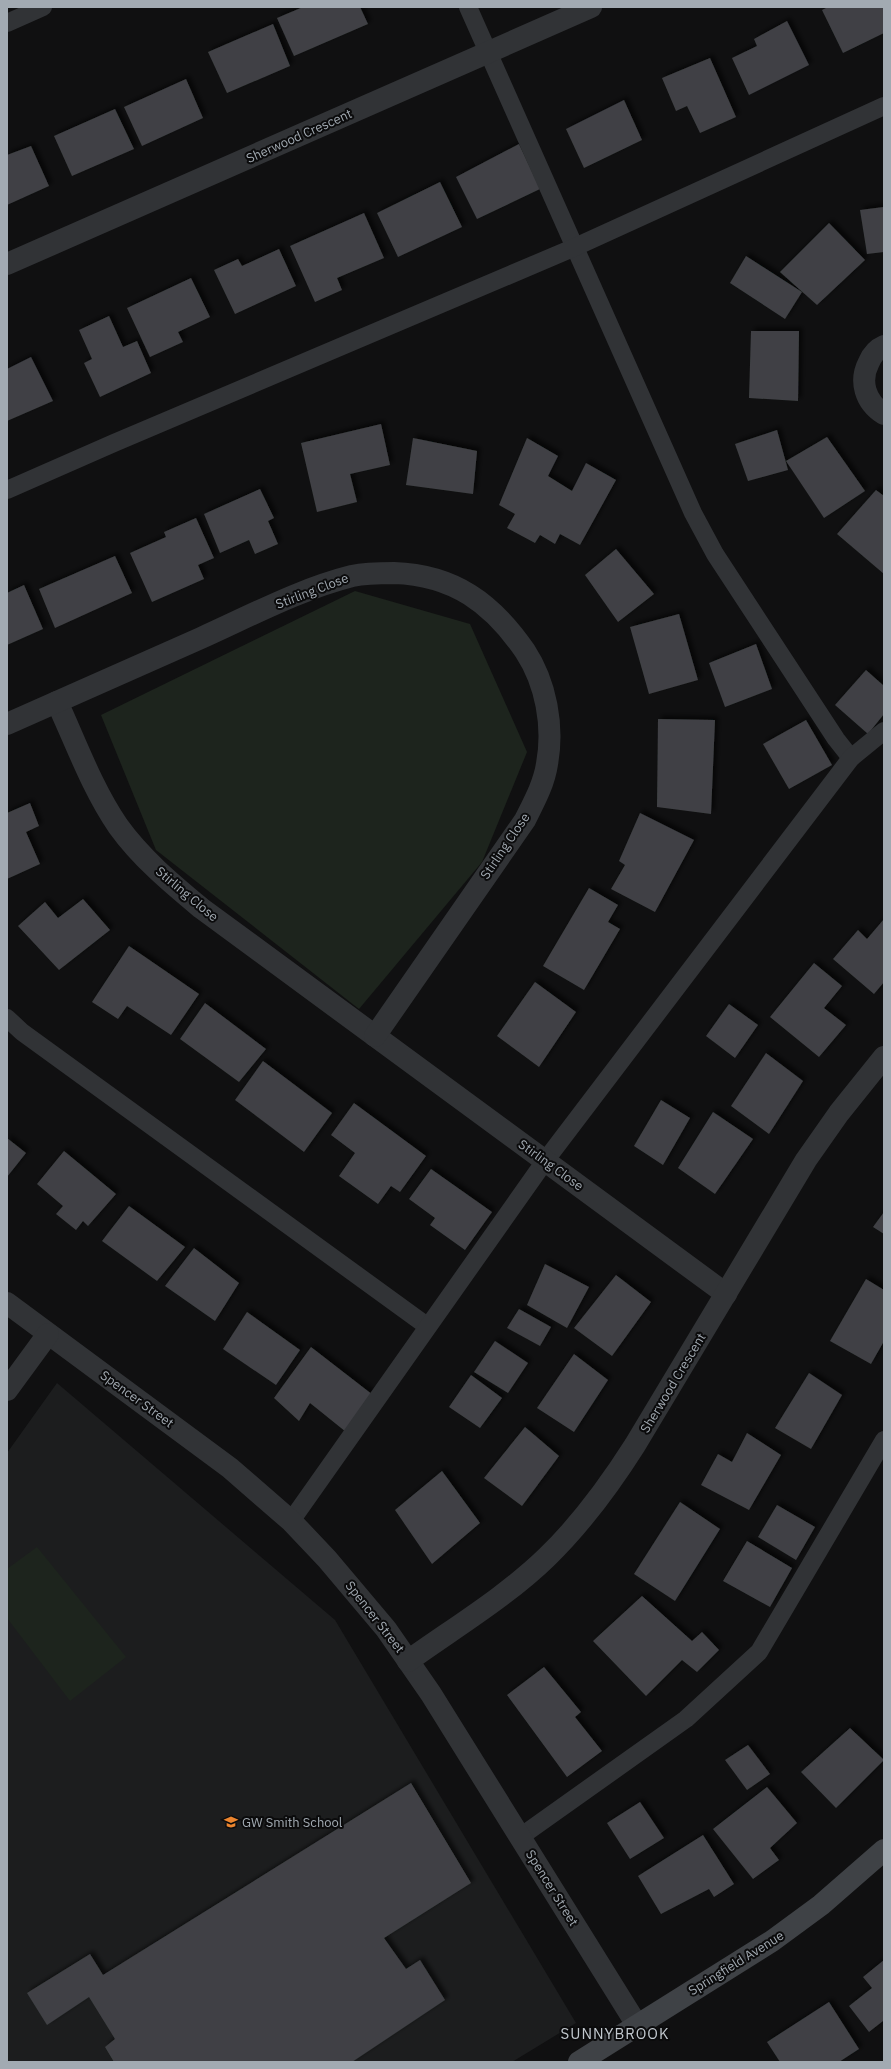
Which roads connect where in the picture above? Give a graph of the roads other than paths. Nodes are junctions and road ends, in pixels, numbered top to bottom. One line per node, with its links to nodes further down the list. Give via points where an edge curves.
1 (43, 7): 4 (lane)
2 (468, 7): 5 (lane)
3 (591, 7): 5 (street, Sherwood Crescent)
4 (7, 23)
5 (488, 53): 7 (lane); 8 (street, Sherwood Crescent)
6 (884, 106): 7 (lane)
7 (574, 248): 11 (lane); 15 (lane, via 693,513 714,554)
8 (7, 264)
9 (884, 346): 10 (street, via 872,355 865,369 863,384 869,399)
10 (884, 414)
11 (7, 490)
12 (57, 702): 13 (street, Stirling Close); 17 (street, Stirling Close, via 106,806 118,826 154,867 201,908); 17 (street, Stirling Close, via 302,593 354,575 411,574 436,579 461,588 493,612 512,632 531,661 544,690 549,725 548,764 539,792 525,820)
13 (7, 724)
14 (884, 731): 15 (lane)
15 (851, 758): 19 (lane)
16 (7, 1018): 22 (lane, via 28,1037)
17 (376, 1036): 19 (street, Stirling Close)
18 (884, 1057): 20 (street, Sherwood Crescent, via 839,1113 806,1160)
19 (545, 1161): 20 (street, Stirling Close); 22 (lane)
20 (726, 1294): 27 (street, Sherwood Crescent, via 628,1458 608,1488 576,1527 521,1580)
21 (7, 1303): 23 (street, Spencer Street)
22 (427, 1326): 26 (lane)
23 (48, 1334): 24 (street); 26 (street, Spencer Street, via 206,1450)
24 (7, 1390)
25 (884, 1440): 28 (lane, via 759,1652 686,1719)
26 (291, 1521): 27 (street, Spencer Street, via 356,1592)
27 (408, 1661): 28 (street, Spencer Street)
28 (520, 1837): 30 (street, Spencer Street)
29 (884, 1850): 30 (street, Springfield Avenue, via 821,1905 772,1941)
30 (637, 2025): 31 (street, Springfield Avenue)
31 (579, 2062)

